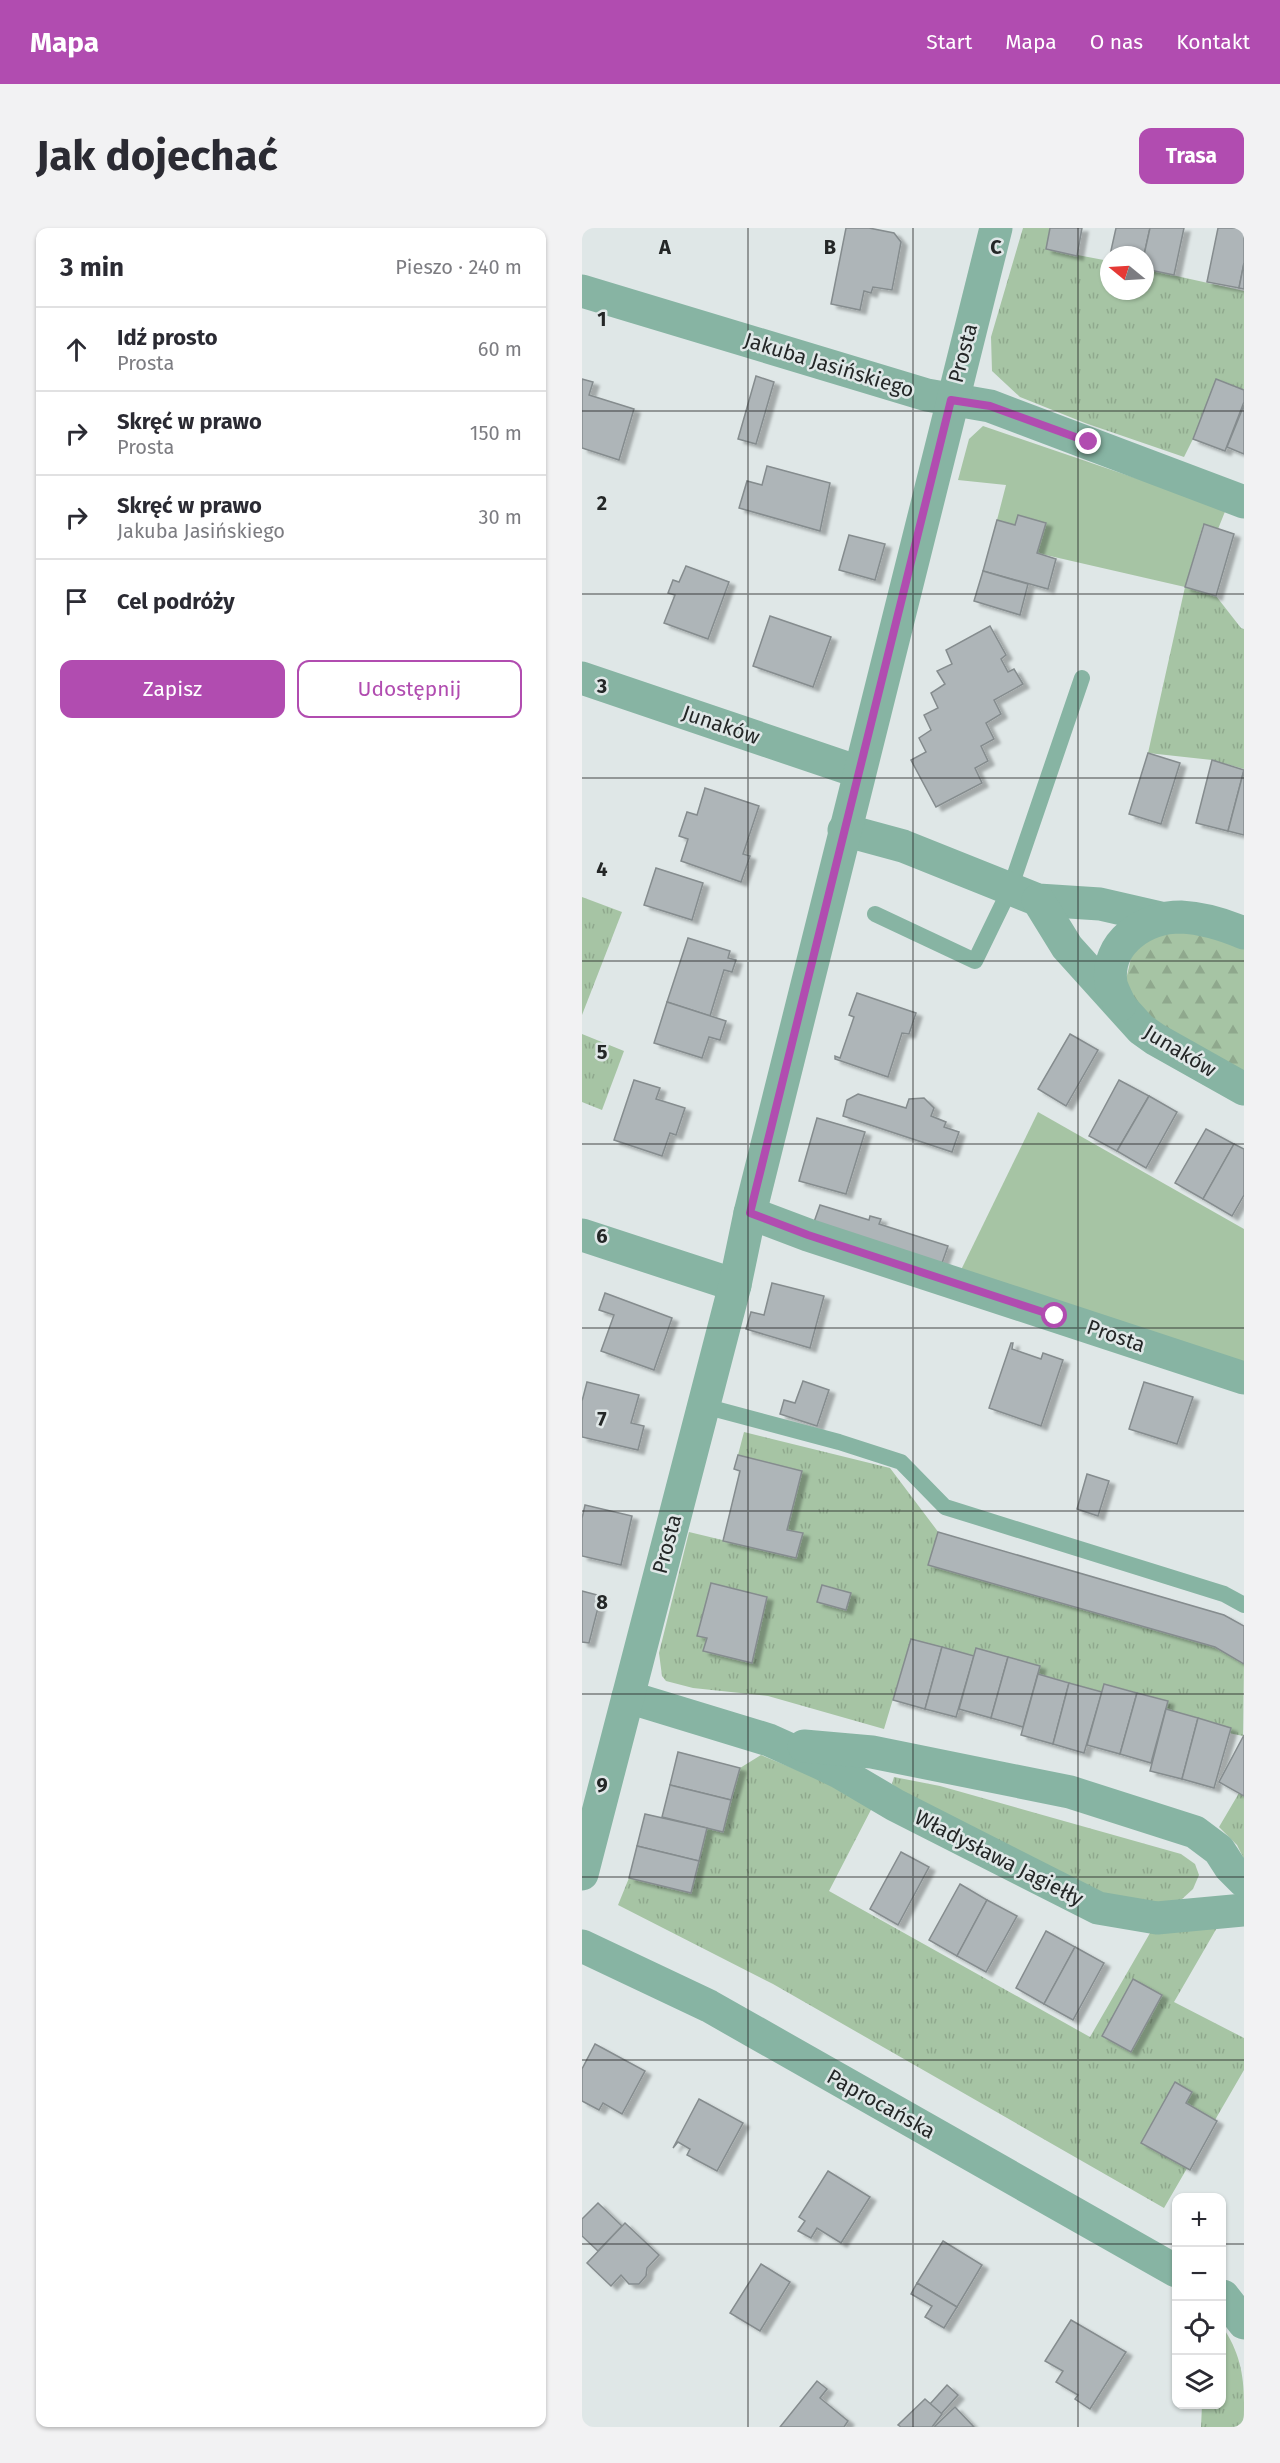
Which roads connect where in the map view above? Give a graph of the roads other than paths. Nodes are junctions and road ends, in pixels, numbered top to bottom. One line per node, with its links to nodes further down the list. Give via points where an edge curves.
1 (996, 228): 3 (street, Prosta)
2 (582, 291): 3 (street, Jakuba Jasińskiego)
3 (951, 400): 4 (street, Jakuba Jasińskiego, via 990,406); 7 (street, Prosta)
4 (1244, 502)
5 (582, 678): 7 (street, Junaków)
6 (1082, 678): 9 (lane)
7 (860, 772): 8 (street, Prosta)
8 (844, 830): 9 (street, Junaków, via 903,846); 15 (street, Prosta)
9 (1024, 894): 10 (lane, via 975,961); 11 (street, Junaków, via 1100,904); 13 (street, Junaków)
10 (875, 914)
11 (1161, 918): 12 (street, Junaków, via 1199,920); 13 (street, Junaków, via 1134,930 1116,951 1111,983)
12 (1244, 933)
13 (1120, 1007): 14 (street, Junaków, via 1155,1039)
14 (1244, 1089)
15 (750, 1213): 17 (street, Prosta); 18 (street, Prosta)
16 (582, 1235): 17 (street)
17 (735, 1285): 19 (street, Prosta)
18 (1244, 1378)
19 (704, 1406): 20 (lane, via 901,1462 945,1507 1224,1594); 21 (street, Prosta)
20 (1244, 1605)
21 (628, 1697): 22 (street, Władysława Jagiełły); 23 (street, Prosta)
22 (769, 1740): 24 (street, Władysława Jagiełły, via 873,1752 1070,1792 1195,1832 1219,1850); 25 (street, Władysława Jagiełły, via 839,1772 1098,1908 1157,1918)
23 (582, 1874)
24 (1244, 1881)
25 (1244, 1910)
26 (582, 1946): 27 (street, Paprocańska, via 709,2006)
27 (1172, 2269)
28 (1229, 2300): 29 (street)
29 (1244, 2323)

